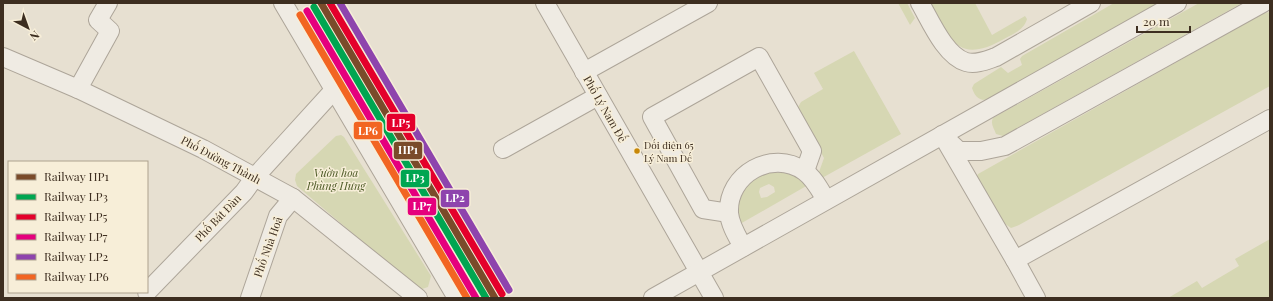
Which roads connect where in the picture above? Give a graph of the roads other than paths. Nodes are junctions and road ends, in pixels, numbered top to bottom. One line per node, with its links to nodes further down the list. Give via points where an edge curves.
1 (108, 3): 11 (street, via 98,20 110,31)
2 (283, 3): 12 (street)
3 (544, 3): 10 (street, Phố Lý Nam Đế)
4 (708, 3): 10 (street)
5 (920, 3): 6 (street, via 942,41 953,54 966,62 981,62 996,57)
6 (1091, 3)
7 (1177, 3): 15 (street)
8 (1263, 3): 15 (street, via 1005,146 981,151 959,151)
9 (3, 57): 11 (street, Phố Đường Thành)
10 (584, 72): 13 (street, Phố Lý Nam Đế)
11 (78, 89): 18 (street, Phố Đường Thành, via 203,149)
12 (334, 90): 18 (street, Phố Bát Đàn); 28 (street)
13 (598, 96): 16 (street); 24 (street, Phố Lý Nam Đế)
14 (1270, 119): 23 (street)
15 (942, 135): 20 (street); 23 (street)
16 (503, 149)
17 (804, 171): 20 (street, via 815,182); 21 (street, via 790,164 775,162 760,165 747,172 730,198); 21 (street, via 812,151 759,58 652,117 703,209)
18 (254, 178): 19 (street, Phố Đường Thành); 25 (street, Phố Bát Đàn, via 244,192)
19 (293, 198): 26 (street, Phố Nhà Hoả, via 278,216); 27 (street, Phố Đường Thành)
20 (826, 200): 22 (street)
21 (729, 213): 22 (street, via 733,228)
22 (743, 247): 24 (street)
23 (1015, 260): 31 (street)
24 (699, 272): 29 (street); 30 (street, Phố Lý Nam Đế)
25 (148, 291)
26 (250, 298)
27 (418, 298)
28 (457, 298)
29 (652, 298)
30 (714, 298)
31 (1036, 298)

